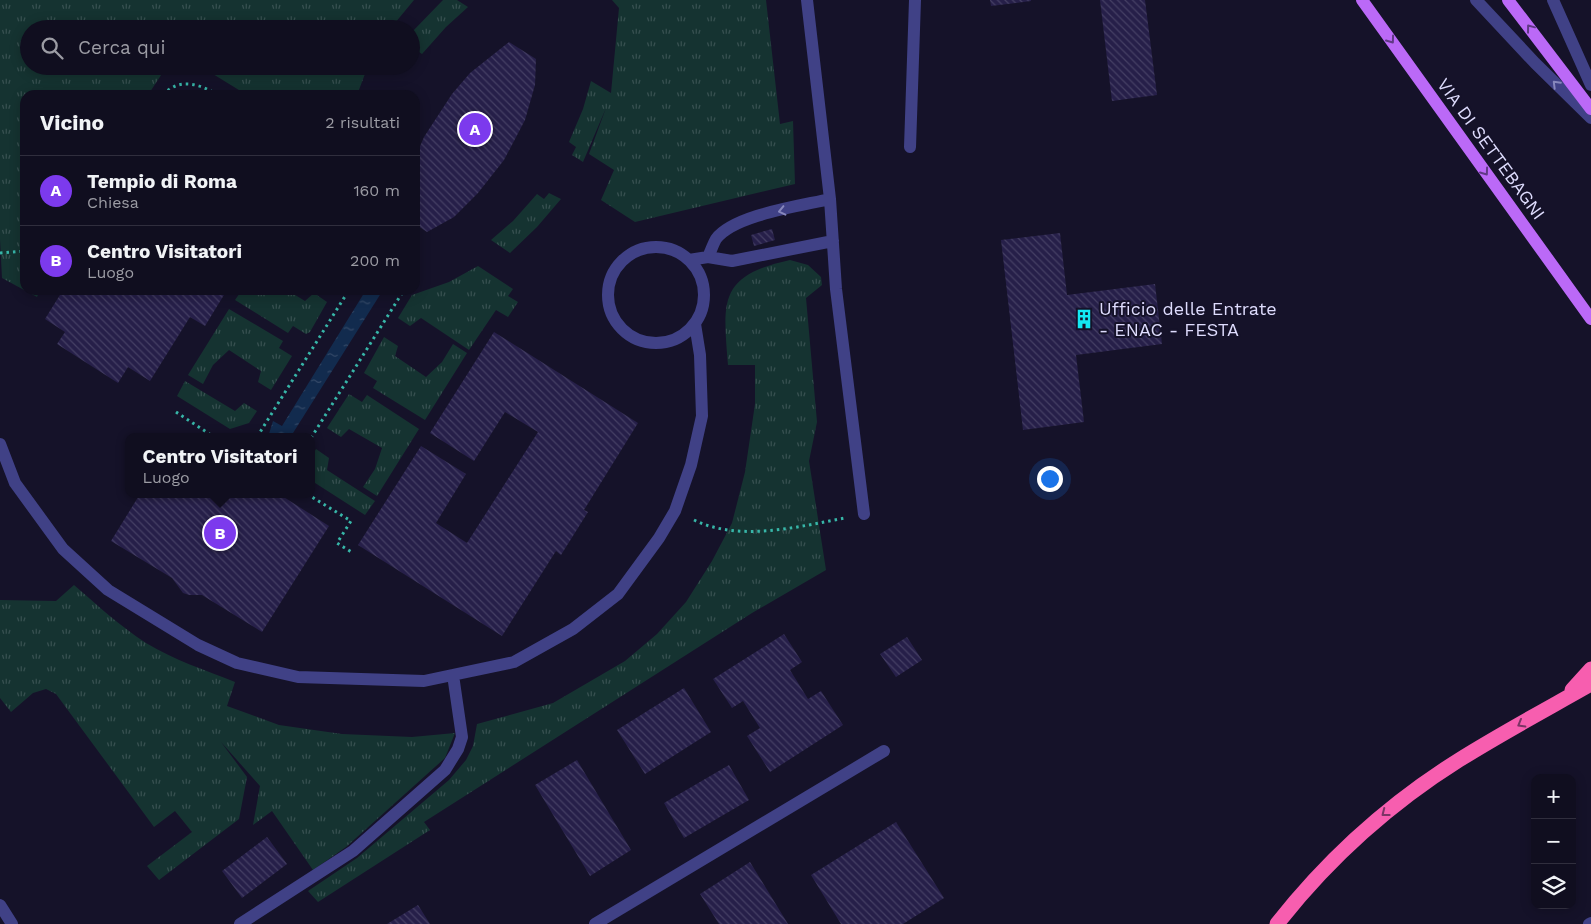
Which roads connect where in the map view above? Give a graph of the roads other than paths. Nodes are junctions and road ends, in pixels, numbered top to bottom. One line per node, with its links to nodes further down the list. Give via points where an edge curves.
1 (807, 0): 11 (street)
2 (915, 0): 10 (street)
3 (1362, 0): 15 (main road, VIA DI SETTEBAGNI, one-way to 15)
4 (1476, 0): 9 (street, one-way to 4)
5 (1508, 0): 8 (main road, one-way to 5)
6 (1553, 0): 7 (street)
7 (1591, 85)
8 (1591, 109)
9 (1591, 118)
10 (910, 147)
11 (830, 199): 12 (street); 13 (street, one-way to 13, via 752,217 732,225 716,239)
12 (832, 241): 13 (street, via 732,261); 18 (street)
13 (708, 257): 14 (street)
14 (689, 260): 16 (street, via 703,284 704,298); 16 (street, via 665,247 637,250 616,267 607,293 608,307 622,331 646,344 674,341)
15 (1591, 319)
16 (695, 324): 20 (street, via 700,355 702,416 691,465 675,511 618,594 573,629 514,662)
17 (0, 444): 20 (street, via 15,483 63,549 108,590 198,645 237,663 298,677 424,681)
18 (864, 514)
19 (1591, 669): 22 (highway)
20 (453, 675): 26 (street, via 462,737 445,770 353,851)
21 (1591, 684): 22 (highway)
22 (1563, 700): 28 (highway, one-way to 28, via 1459,760 1380,816 1325,869)
23 (884, 751): 27 (street)
24 (0, 905): 25 (street)
25 (12, 924)
26 (240, 924)
27 (595, 924)
28 (1277, 924)

